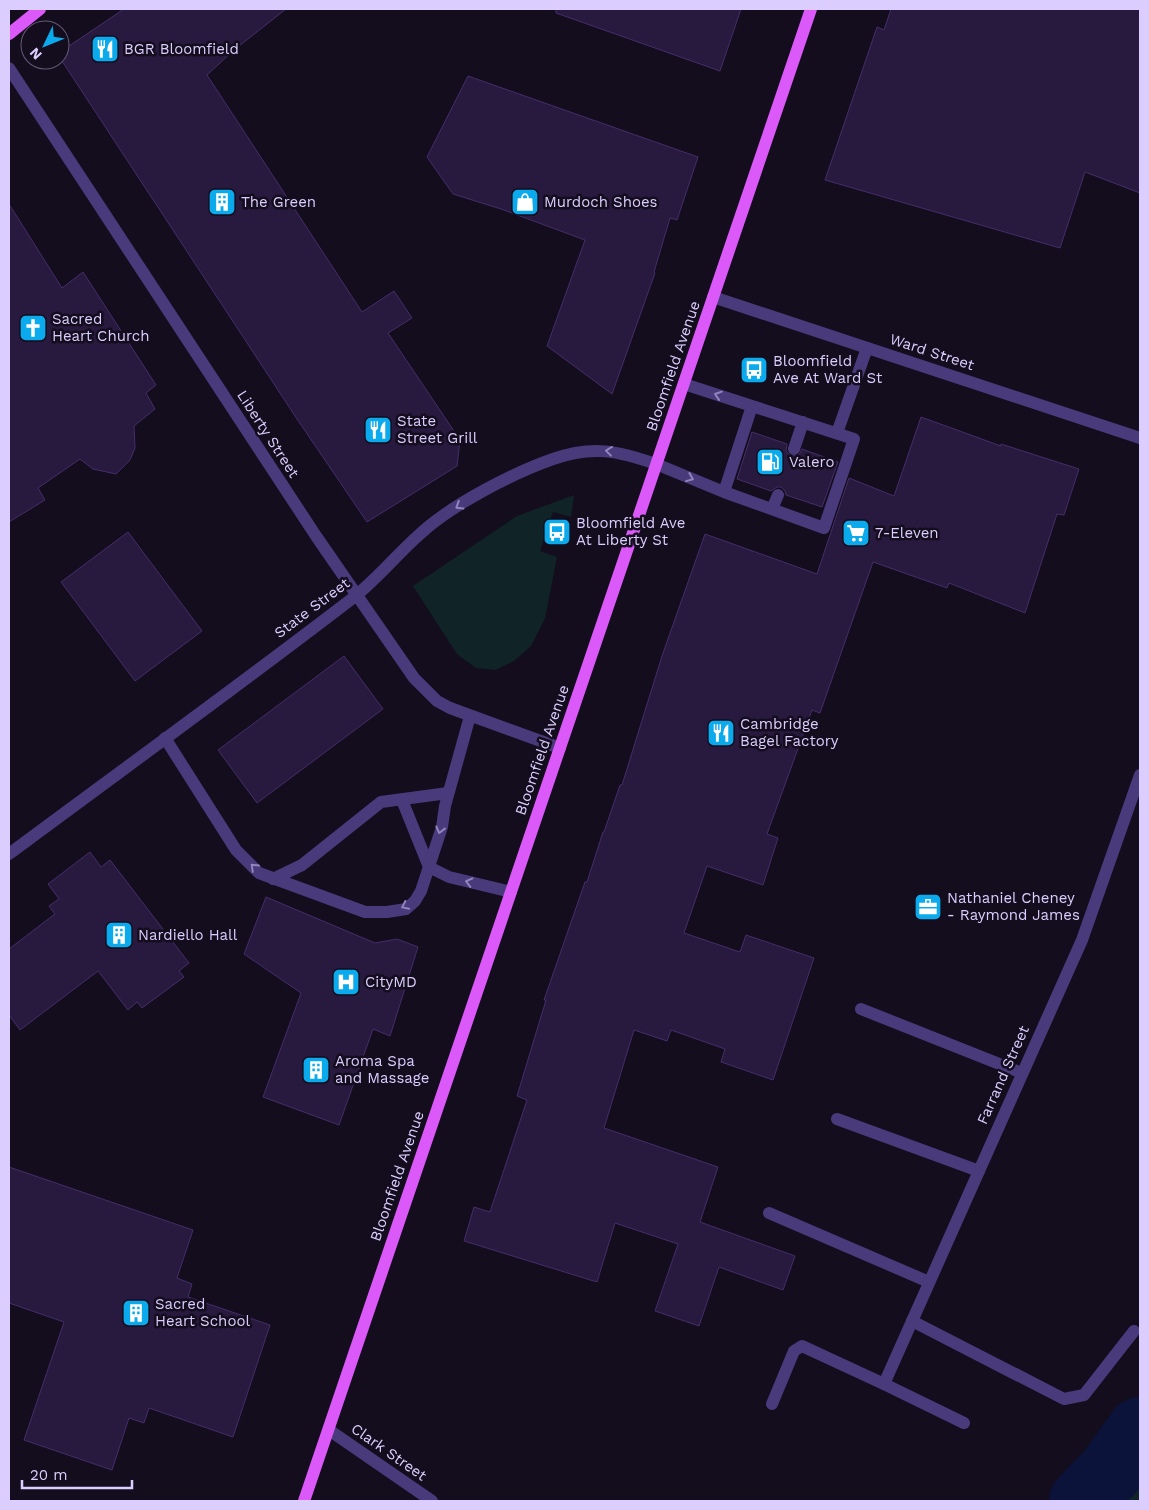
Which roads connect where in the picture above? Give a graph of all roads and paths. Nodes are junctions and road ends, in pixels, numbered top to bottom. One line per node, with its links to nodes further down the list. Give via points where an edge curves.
1 (40, 9): 3 (main road)
2 (811, 9): 5 (main road, Bloomfield Avenue)
3 (9, 34)
4 (9, 68): 17 (street, Liberty Street)
5 (713, 297): 6 (street, Ward Street); 7 (main road, Bloomfield Avenue)
6 (867, 348): 10 (street); 11 (street, Ward Street)
7 (684, 384): 8 (street, one-way to 7); 13 (main road, Bloomfield Avenue)
8 (752, 406): 9 (street); 14 (street)
9 (803, 422): 10 (street); 12 (street)
10 (837, 433): 16 (street, State Street, via 854,439 824,528)
11 (1140, 438)
12 (794, 449)
13 (656, 464): 14 (street, State Street, one-way to 14); 17 (street, State Street, one-way to 17, via 602,450 553,459 444,515 422,532); 20 (main road, Bloomfield Avenue)
14 (724, 492): 16 (street, State Street)
15 (778, 495): 16 (street)
16 (772, 509)
17 (357, 596): 18 (street, Liberty Street, via 425,691 437,701); 19 (street, State Street)
18 (470, 716): 20 (street, Liberty Street); 22 (street)
19 (165, 738): 24 (street, State Street); 26 (street, one-way to 19, via 260,873 236,850)
20 (560, 748): 27 (main road, Bloomfield Avenue)
21 (1140, 775): 29 (street, Farrand Street, via 1082,940)
22 (448, 793): 23 (street); 25 (street, one-way to 25, via 442,827)
23 (402, 800): 25 (street); 26 (street, via 381,802 302,865)
24 (9, 854)
25 (429, 867): 26 (street, one-way to 26, via 415,901 406,909 387,912 365,912); 27 (street, one-way to 25, via 449,877)
26 (273, 879)
27 (511, 892): 39 (main road, Bloomfield Avenue)
28 (861, 1009): 29 (street)
29 (1022, 1073): 31 (street, Farrand Street)
30 (837, 1119): 31 (street)
31 (979, 1171): 33 (street, Farrand Street)
32 (769, 1213): 33 (street)
33 (929, 1282): 34 (street, Farrand Street)
34 (912, 1321): 35 (street, via 1064,1399 1084,1395); 36 (street, Farrand Street)
35 (1134, 1331)
36 (884, 1384): 37 (street, via 802,1346 794,1351); 38 (street)
37 (772, 1404)
38 (964, 1423)
39 (329, 1430): 40 (main road, Bloomfield Avenue); 41 (street, Clark Street)
40 (304, 1501)
41 (432, 1501)

